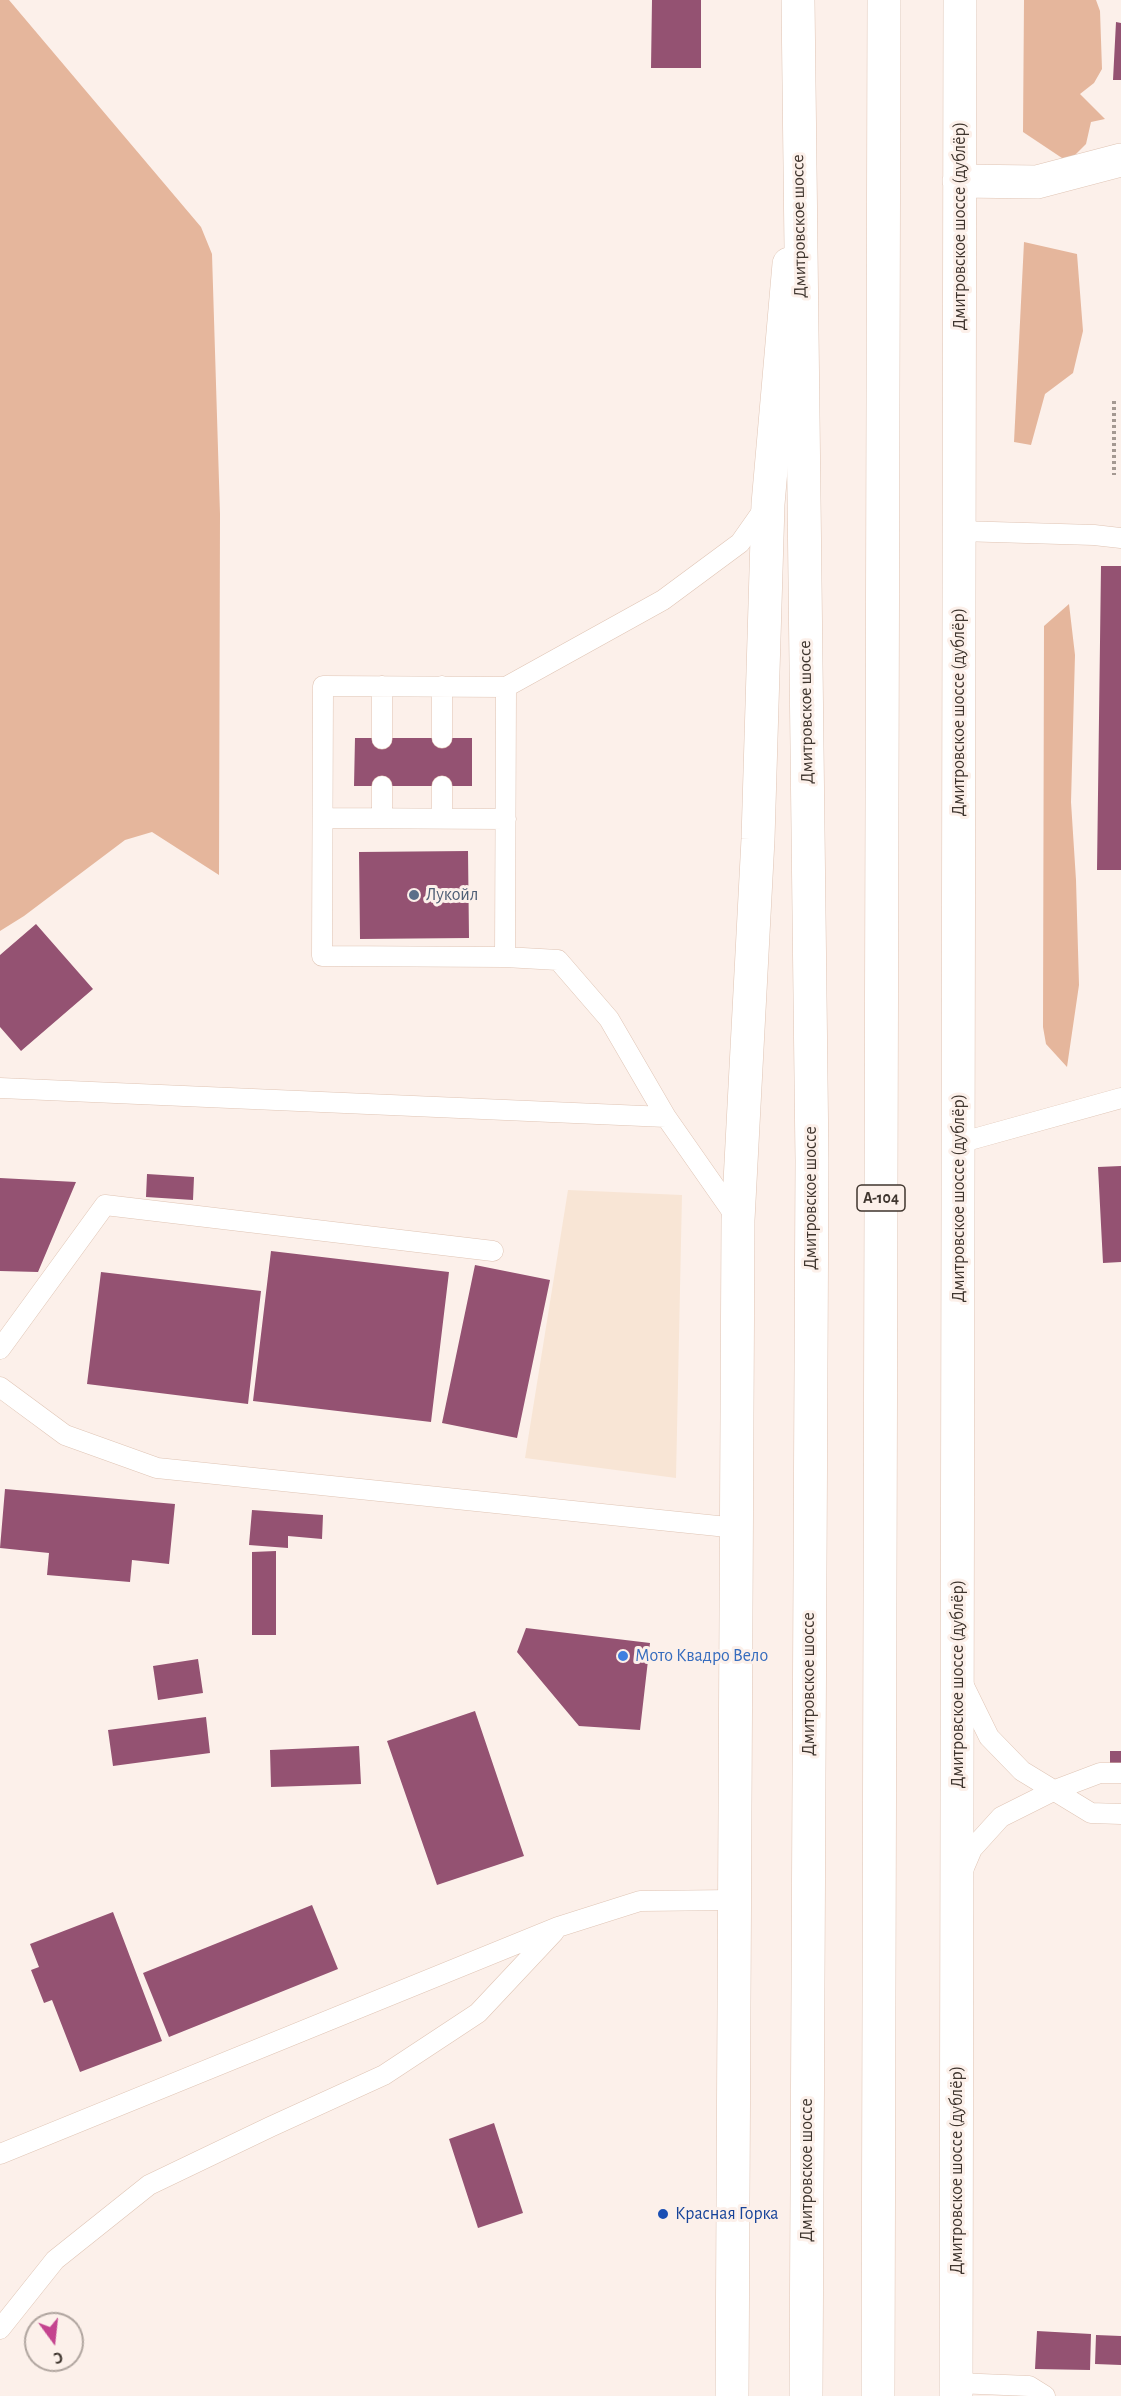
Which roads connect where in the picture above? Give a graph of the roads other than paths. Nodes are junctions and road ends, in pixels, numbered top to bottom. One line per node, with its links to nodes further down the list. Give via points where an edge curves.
1 (798, 0): 5 (main road, Дмитровское шоссе)
2 (884, 0): 43 (main road, А-104)
3 (960, 0): 6 (main road, Дмитровское шоссе (дублёр))
4 (1121, 160): 6 (main road, via 1037,182)
5 (798, 167): 7 (main road); 42 (main road, Дмитровское шоссе, via 812,1160)
6 (959, 181): 8 (main road, Дмитровское шоссе (дублёр))
7 (768, 504): 12 (lane, via 740,543 663,600); 26 (main road, via 758,839)
8 (959, 531): 9 (lane); 25 (main road, Дмитровское шоссе (дублёр))
9 (1121, 538)
10 (382, 686): 11 (lane); 14 (lane); 17 (lane, via 323,686)
11 (442, 686): 12 (lane); 13 (lane)
12 (506, 687): 20 (lane)
13 (442, 738)
14 (382, 739)
15 (382, 786): 18 (lane)
16 (442, 786): 19 (lane)
17 (323, 818): 18 (lane); 21 (lane, via 322,956)
18 (382, 818): 19 (lane)
19 (442, 818): 20 (lane)
20 (506, 819): 21 (lane)
21 (505, 957): 24 (lane, via 558,960 609,1019)
22 (0, 1088): 24 (lane)
23 (1121, 1098): 25 (lane)
24 (666, 1117): 26 (lane)
25 (959, 1143): 31 (main road, Дмитровское шоссе (дублёр))
26 (738, 1220): 30 (main road)
27 (493, 1251): 28 (lane, via 105,1205)
28 (0, 1349)
29 (0, 1387): 30 (lane, via 65,1435 157,1468)
30 (737, 1528): 36 (main road)
31 (958, 1675): 33 (lane, via 989,1737 1022,1771); 35 (main road, Дмитровское шоссе (дублёр))
32 (1121, 1773): 33 (lane, via 1100,1773)
33 (1055, 1790): 34 (lane, via 1091,1813); 35 (lane, via 1001,1817 972,1849)
34 (1121, 1814)
35 (958, 1880): 40 (main road, Дмитровское шоссе (дублёр))
36 (733, 1900): 37 (lane, via 640,1901); 41 (main road)
37 (558, 1928): 38 (lane); 39 (lane, via 477,2013 384,2075 149,2185 55,2260)
38 (0, 2154)
39 (0, 2329)
40 (956, 2390): 44 (lane, via 1029,2386)
41 (732, 2396)
42 (806, 2396)
43 (878, 2396)
44 (1045, 2396)

